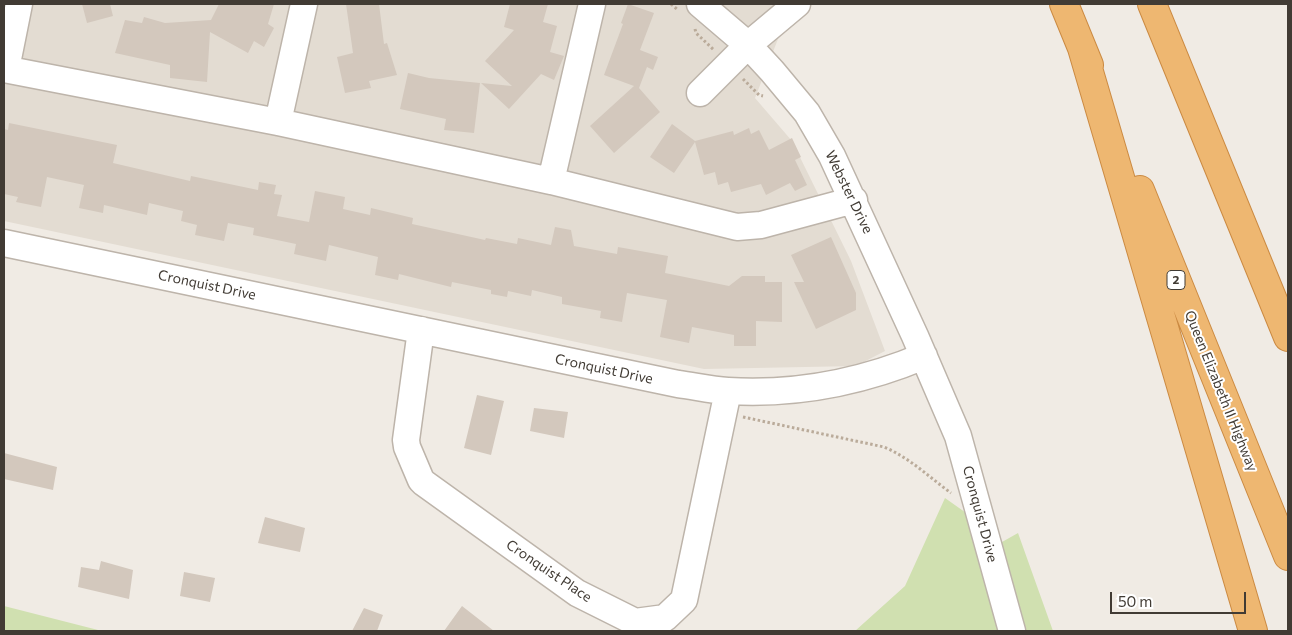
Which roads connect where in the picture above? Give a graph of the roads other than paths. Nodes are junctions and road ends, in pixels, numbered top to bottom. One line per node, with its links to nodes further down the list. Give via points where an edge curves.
1 (20, 4): 10 (street)
2 (304, 4): 12 (street)
3 (592, 4): 13 (street)
4 (700, 4): 8 (street, Webster Drive)
5 (797, 4): 8 (street)
6 (1064, 4): 9 (highway, Queen Elizabeth II Highway / 2)
7 (1152, 4): 17 (highway)
8 (748, 45): 11 (street); 14 (street, Webster Drive, via 807,113)
9 (1082, 48): 20 (highway, Queen Elizabeth II Highway / 2); 22 (highway)
10 (5, 69): 12 (street)
11 (700, 93)
12 (278, 122): 13 (street)
13 (551, 181): 14 (street, via 737,227 760,225)
14 (854, 200): 18 (street, Webster Drive)
15 (4, 243): 16 (street, Cronquist Drive)
16 (421, 330): 19 (street, Cronquist Drive, via 678,384); 19 (street, Cronquist Place, via 406,440 421,480 577,593 635,622 665,618 684,600)
17 (1288, 337)
18 (924, 356): 19 (street, Cronquist Drive, via 889,370 833,384 766,391); 21 (street, Cronquist Drive, via 960,442)
19 (728, 391)
20 (1288, 556)
21 (1008, 630)
22 (1253, 631)

